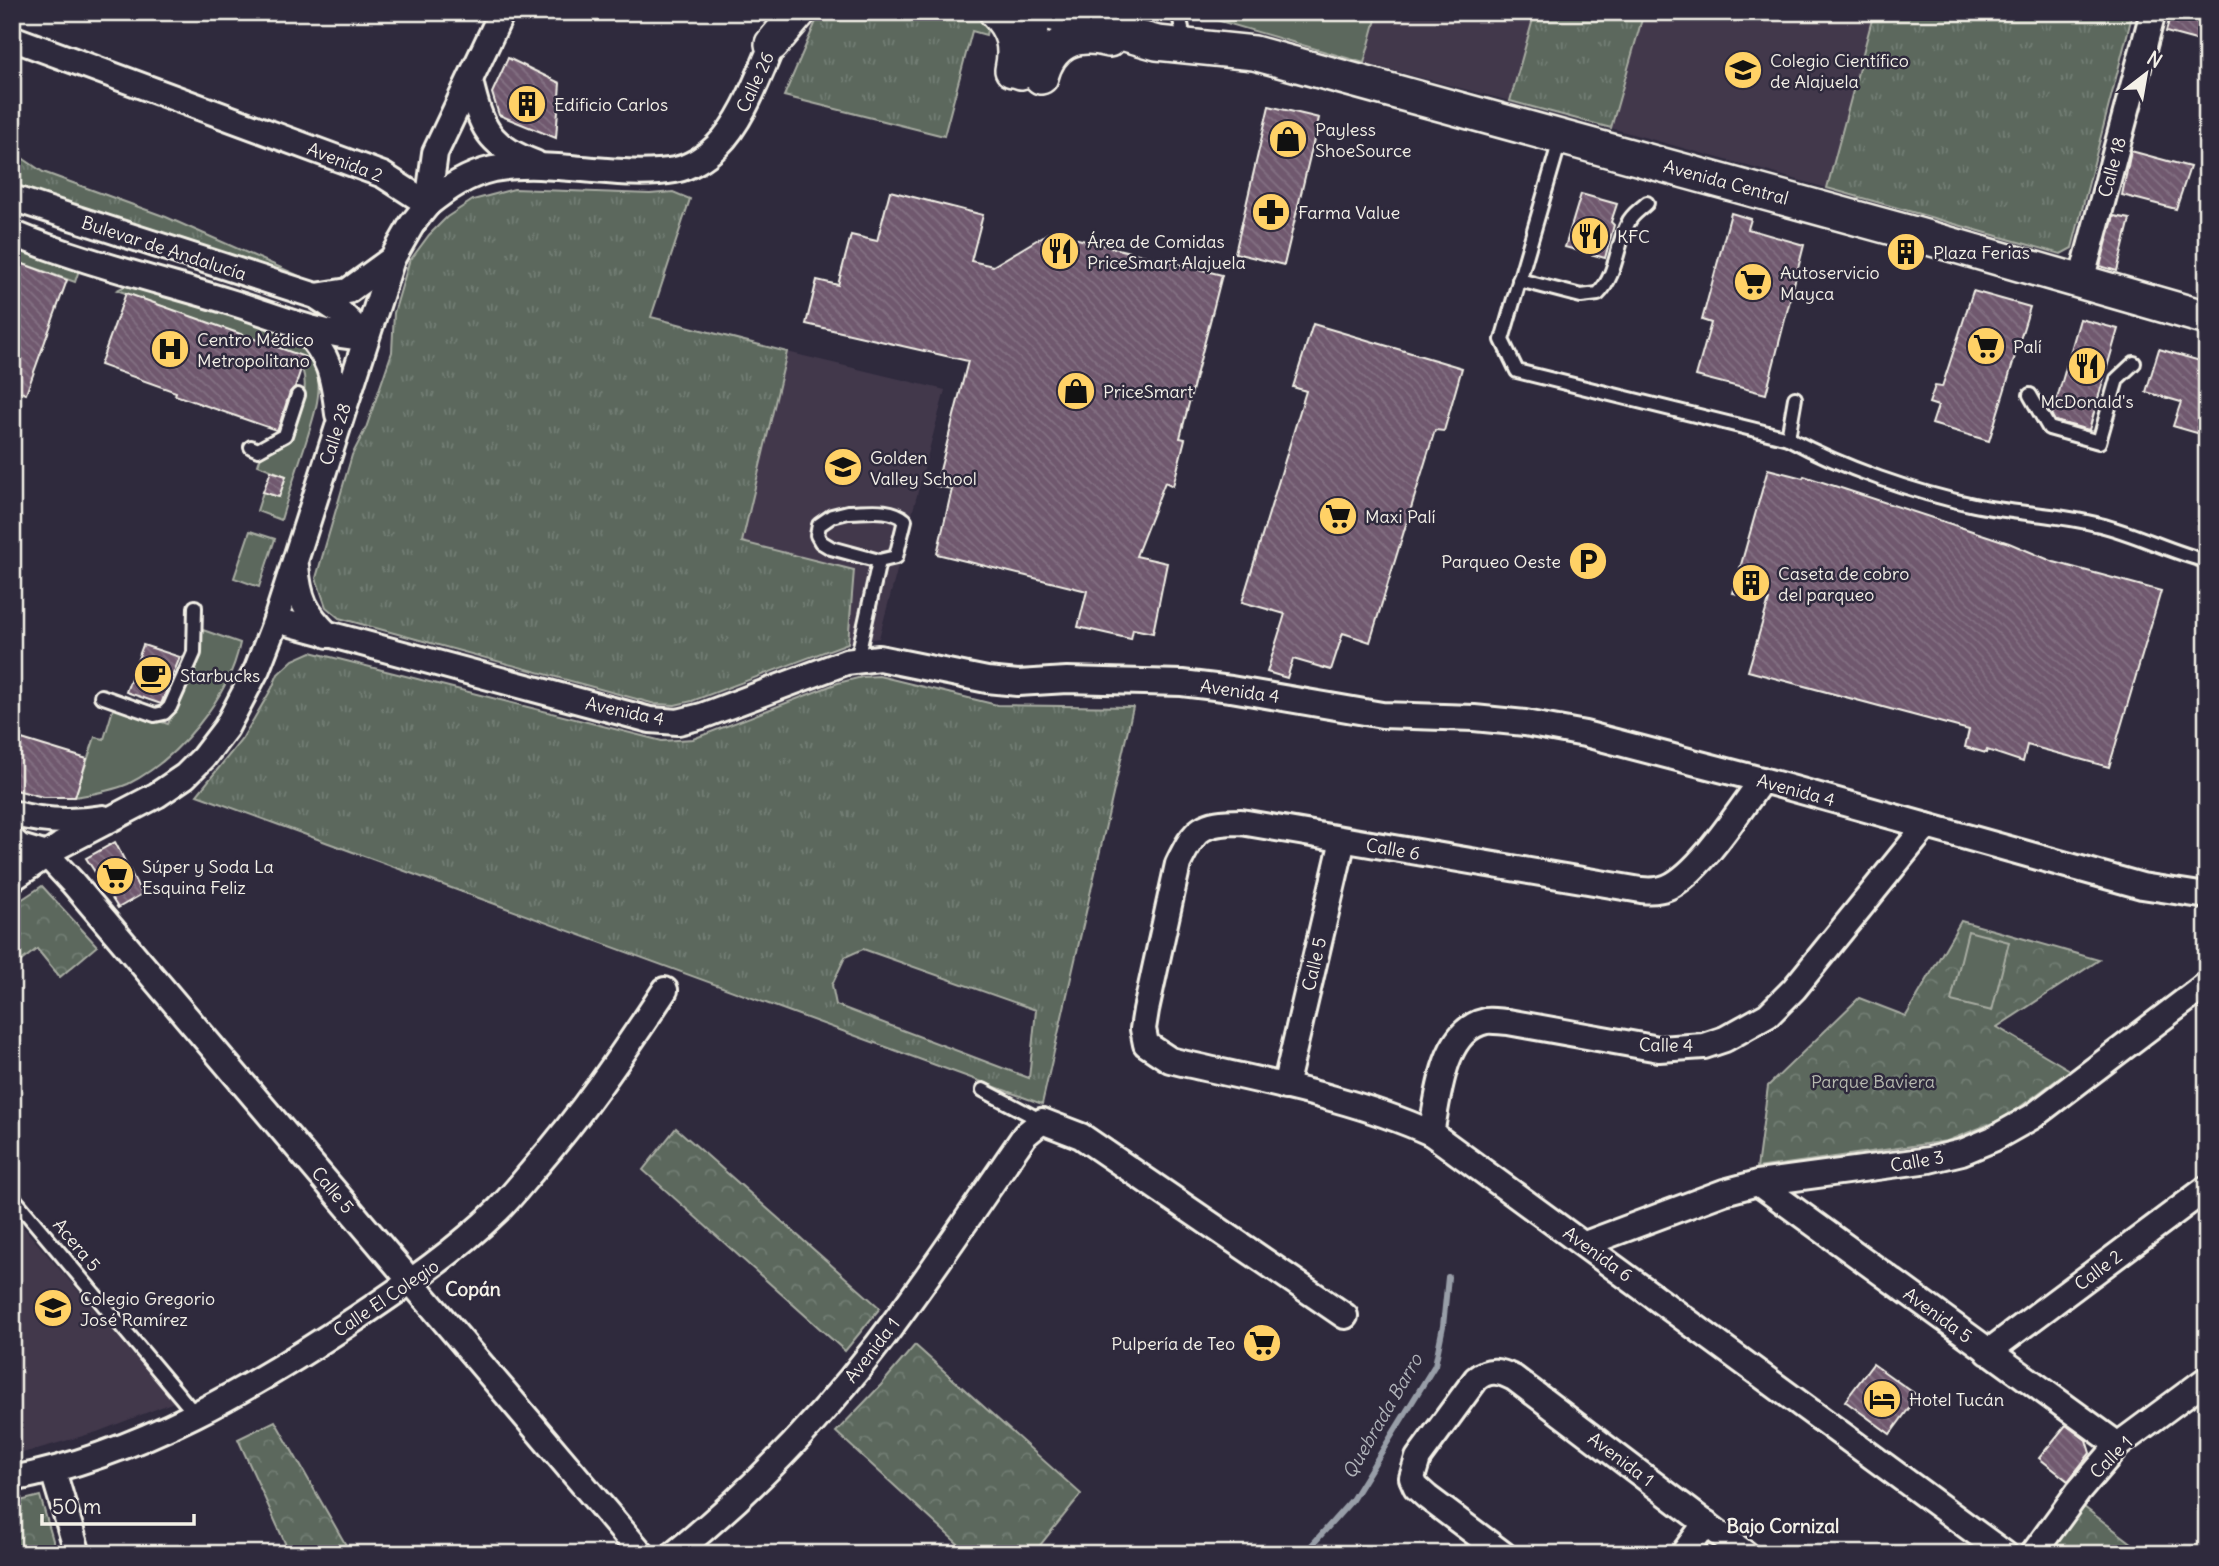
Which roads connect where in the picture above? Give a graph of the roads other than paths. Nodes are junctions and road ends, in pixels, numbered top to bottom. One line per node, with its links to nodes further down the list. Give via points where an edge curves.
1 (787, 12): 10 (street, Calle 26)
2 (799, 12): 10 (street)
3 (996, 12): 11 (street, via 1012,36 1014,58)
4 (1043, 12): 7 (street, Avenida Central); 11 (street, via 1044,22)
5 (2153, 12): 21 (street, Calle 18)
6 (498, 13): 12 (street, Calle 28)
7 (1108, 16): 8 (street, Avenida Central, via 1157,43)
8 (1187, 29): 11 (street, via 1149,50 1081,36 1063,43); 13 (street, Avenida Central, via 1244,51)
9 (12, 38): 17 (street, Avenida 2, via 383,175)
10 (772, 44): 14 (street, Calle 26, via 739,117 716,147 690,165 676,170 618,171)
11 (1026, 73)
12 (470, 81): 14 (street, via 478,114 492,140); 17 (street, Calle 28, via 435,153)
13 (1561, 136): 20 (lane); 21 (street, Avenida Central)
14 (545, 167): 17 (street, via 481,172 454,184)
15 (12, 198): 22 (street, Bulevar de Andalucía)
16 (1647, 203): 20 (lane, via 1628,220 1611,274 1598,294 1581,296)
17 (428, 204): 19 (street, Calle 28)
18 (12, 233): 24 (street, Bulevar de Andalucía)
19 (392, 259): 22 (street, Bulevar de Andalucía, via 348,291); 25 (street, Calle 28)
20 (1519, 280): 31 (lane, via 1502,340 1517,371)
21 (2081, 281): 23 (street, Avenida Central)
22 (316, 296): 25 (street, Bulevar de Andalucía)
23 (2207, 318)
24 (302, 327): 25 (street, Bulevar de Andalucía); 30 (street, Bulevar de Andalucía, via 328,362)
25 (366, 338): 30 (street, Calle 28)
26 (2134, 363): 28 (lane, via 2117,379 2099,442 2049,428)
27 (299, 395): 32 (lane, via 285,435 258,450)
28 (2030, 395)
29 (1795, 398): 31 (lane)
30 (339, 423): 33 (street, Calle 28)
31 (1788, 438): 35 (lane, via 1825,458 1939,497 2102,525)
32 (251, 447)
33 (295, 559): 37 (street, Calle 28); 38 (street, via 303,605)
34 (879, 561): 34 (lane, via 896,556 905,520 899,515 848,512 819,524 821,542); 39 (lane)
35 (2207, 561)
36 (195, 607): 41 (lane, via 194,653 164,713 155,715)
37 (276, 620): 38 (street, Avenida 4); 40 (street, Calle 28)
38 (328, 635): 39 (street, Avenida 4, via 650,720 678,722); 40 (street, via 288,644)
39 (857, 660): 42 (street, Avenida 4, via 888,658 1018,683 1182,683 1382,715 1525,723)
40 (257, 669): 44 (street, Calle 28, via 243,701 203,758 157,795)
41 (101, 696)
42 (1762, 780): 45 (street, Avenida 4); 46 (street, Calle 6, via 1699,862 1676,882 1656,891)
43 (12, 813): 44 (street, via 80,822)
44 (117, 816): 47 (street, Calle 28)
45 (1926, 826): 49 (street, Avenida 4, via 2142,886); 56 (street, Calle 4, via 1794,989 1748,1028 1704,1046 1659,1049 1487,1021 1467,1029 1456,1041 1447,1059)
46 (1343, 840): 52 (street, Calle 6, via 1241,822 1214,822 1188,842 1178,864 1146,1010); 53 (street, Calle 5)
47 (47, 855): 48 (street); 61 (street, Calle 5)
48 (18, 859)
49 (2207, 896)
50 (2207, 984): 57 (street, Calle 3, via 2042,1110 1993,1139 1929,1160)
51 (664, 990): 61 (street, Calle El Colegio, via 571,1124 500,1208)
52 (1146, 1044): 53 (street, Avenida 6, via 1170,1060)
53 (1285, 1087): 56 (street, Avenida 6, via 1399,1118)
54 (983, 1090): 55 (lane)
55 (1042, 1121): 62 (street, via 1080,1136); 72 (street, Avenida 1, via 1026,1135 856,1372 766,1472)
56 (1431, 1133): 60 (street, Avenida 6)
57 (1758, 1183): 60 (street, Calle 3); 63 (street, Avenida 5)
58 (2207, 1188): 63 (street, Calle 2)
59 (12, 1196): 65 (lane, Acera 5)
60 (1585, 1244): 76 (street, Avenida 6)
61 (411, 1282): 65 (street, Calle El Colegio, via 302,1355); 71 (street, Calle 5)
62 (1345, 1316)
63 (1988, 1352): 66 (street, Avenida 5)
64 (2207, 1379): 66 (street, Calle 1)
65 (195, 1414): 67 (street, Calle El Colegio, via 143,1439)
66 (2118, 1445): 77 (street, Calle 1)
67 (53, 1471): 68 (street, Calle El Colegio); 70 (street)
68 (12, 1479)
69 (1706, 1523): 73 (street, Avenida 1, via 1514,1378 1492,1371 1476,1379 1418,1458 1412,1478 1427,1497); 74 (street); 75 (street, Avenida 1)
70 (78, 1554)
71 (642, 1554)
72 (674, 1554)
73 (1503, 1554)
74 (1683, 1554)
75 (1745, 1554)
76 (2005, 1554)
77 (2033, 1554)

